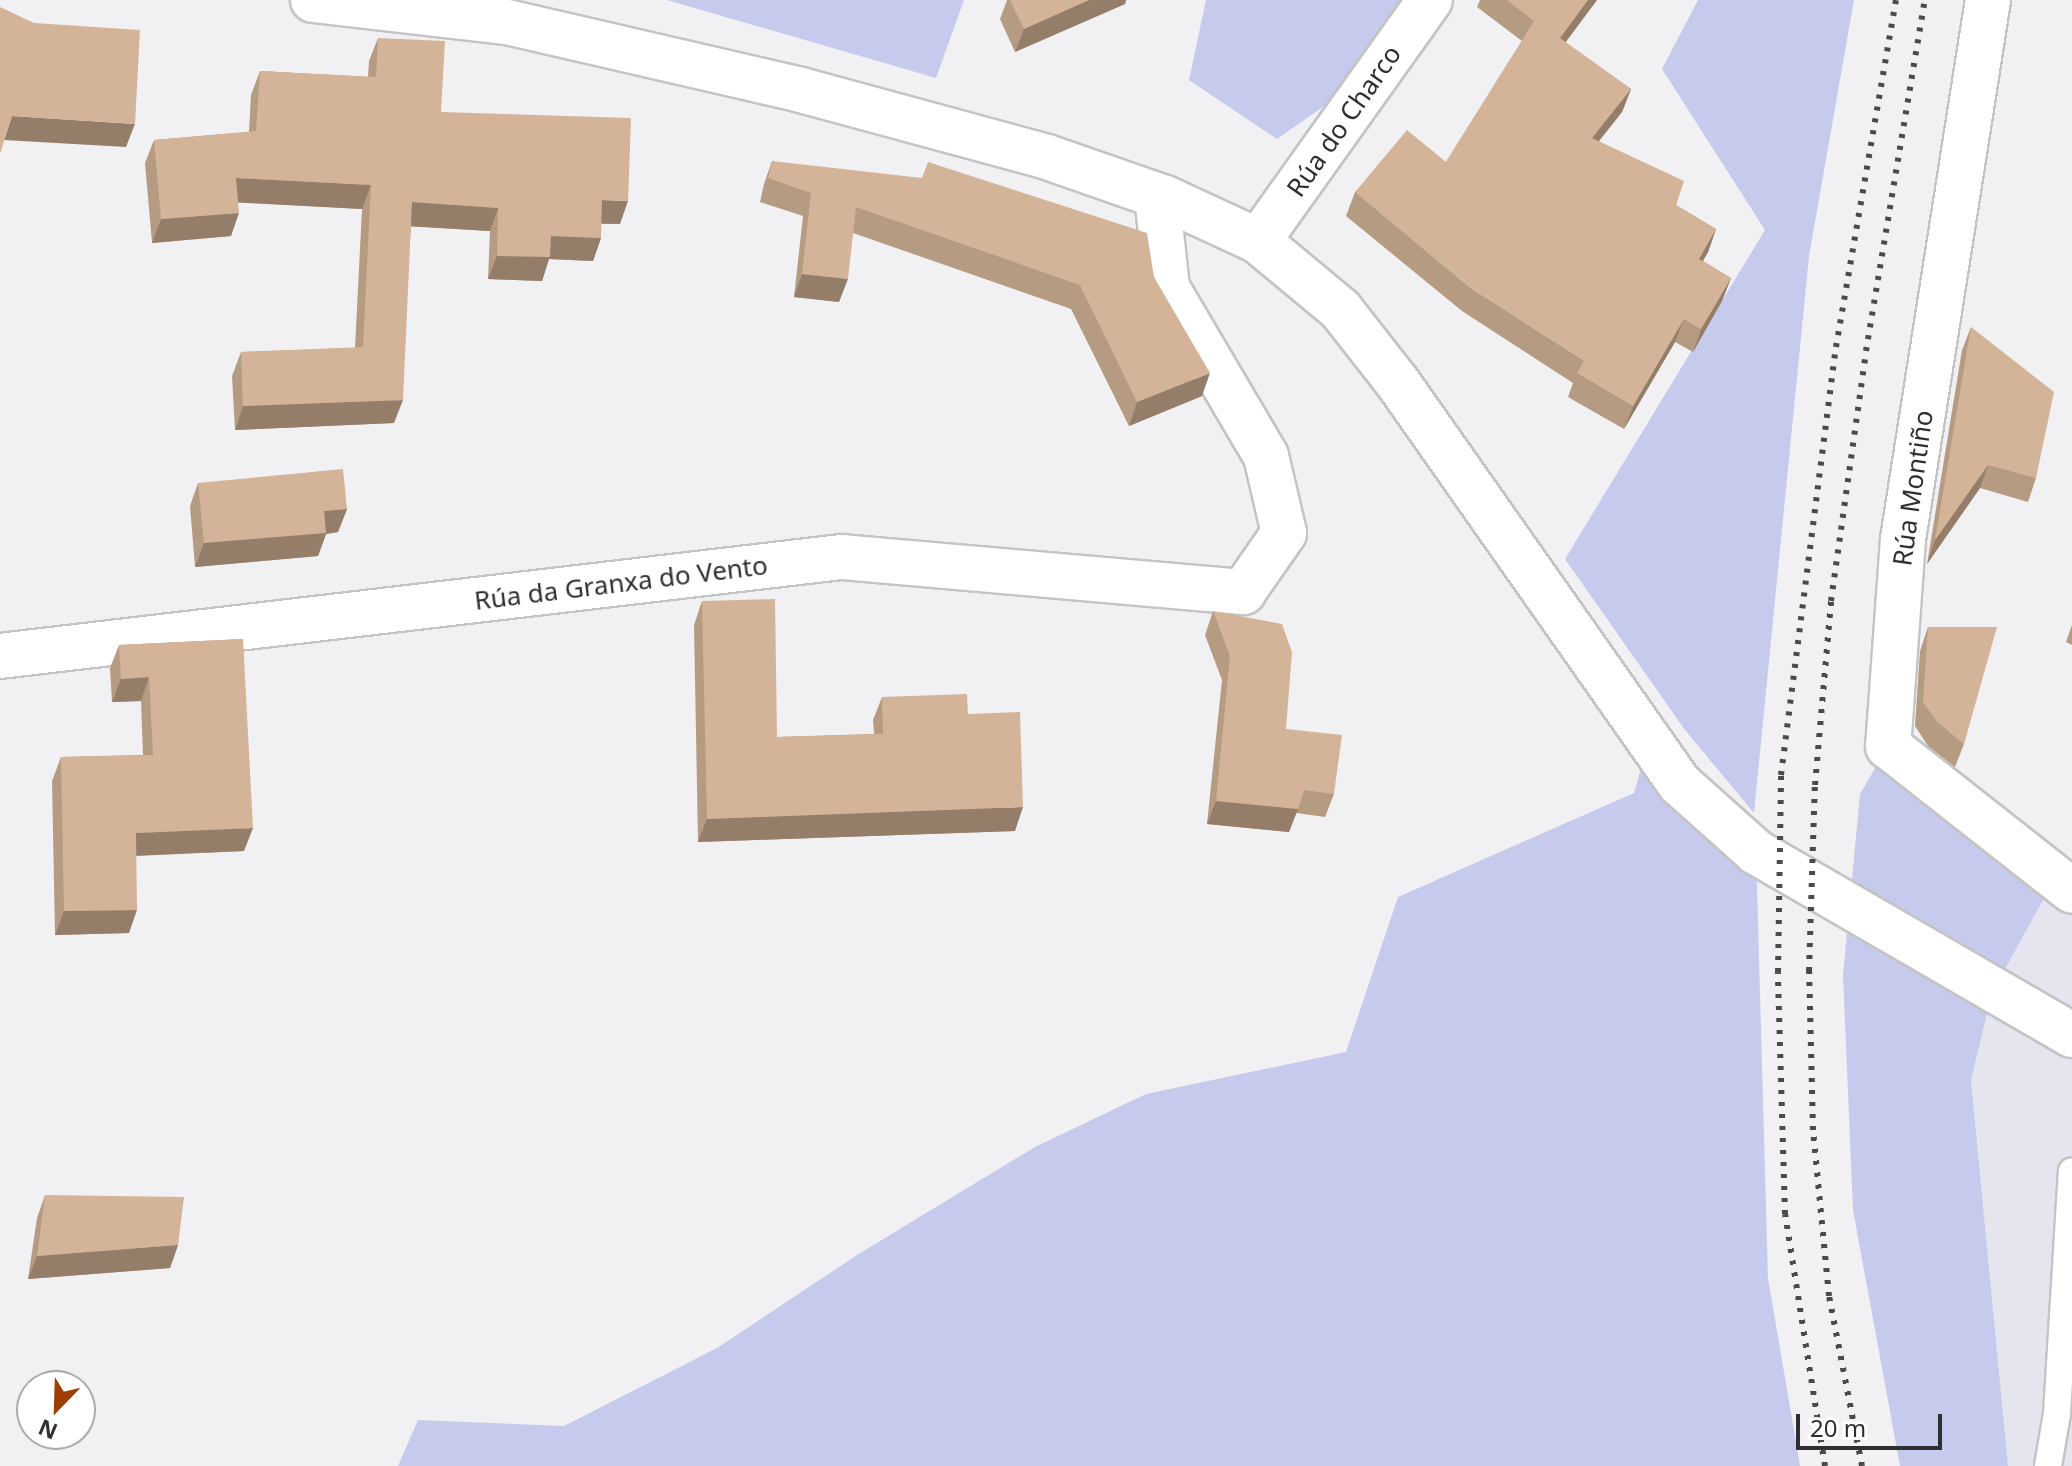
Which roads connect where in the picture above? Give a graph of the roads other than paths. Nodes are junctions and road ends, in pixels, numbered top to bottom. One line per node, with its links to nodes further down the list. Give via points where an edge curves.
1 (313, 0): 4 (street, via 507,22 655,53 1047,157)
2 (1430, 0): 5 (street, Rúa do Charco)
3 (1988, 0): 7 (street, Rúa Montiño, via 1903,539 1888,746)
4 (1157, 196): 5 (street); 6 (street, Rúa da Granxa do Vento, via 1167,288 1266,456 1284,533 1243,592 842,557)
5 (1258, 241): 8 (street, via 1340,309 1398,383 1680,784 1756,852)
6 (0, 656)
7 (2072, 891)
8 (2072, 1035)
9 (2072, 1171): 10 (lane, via 2058,1399)
10 (2048, 1466)

